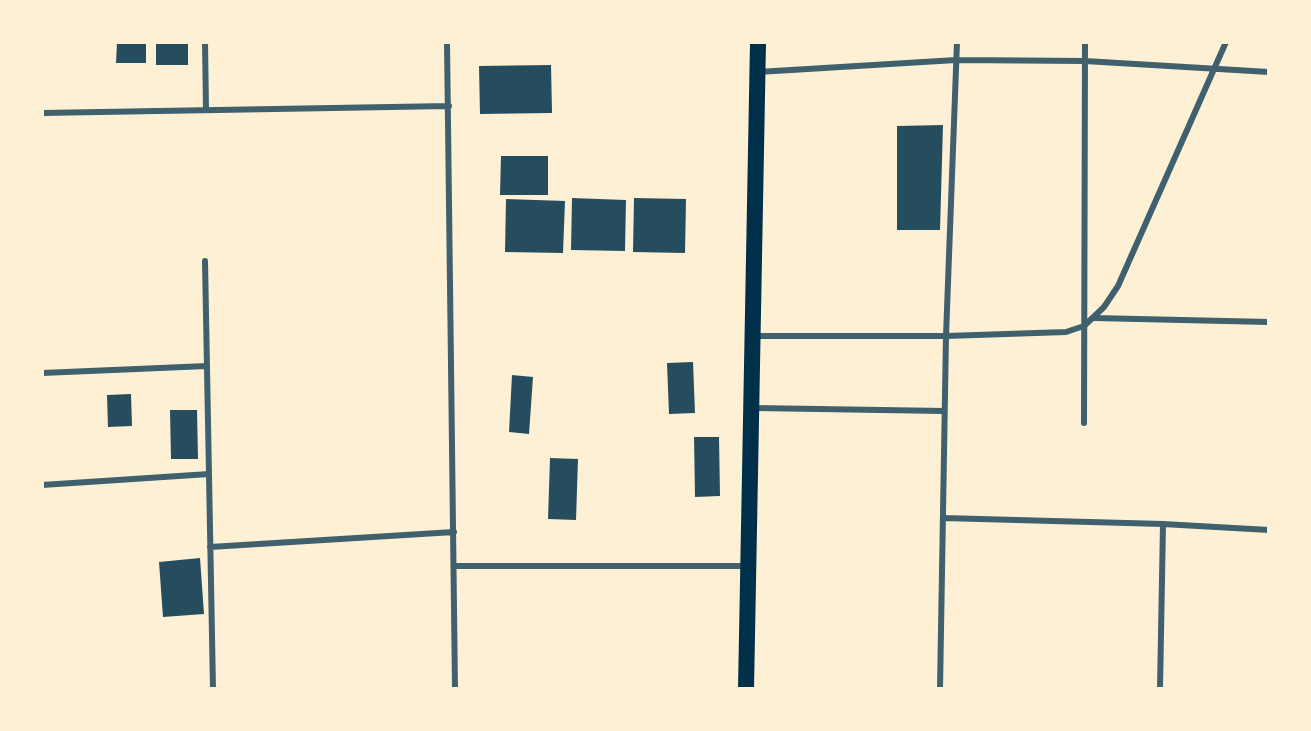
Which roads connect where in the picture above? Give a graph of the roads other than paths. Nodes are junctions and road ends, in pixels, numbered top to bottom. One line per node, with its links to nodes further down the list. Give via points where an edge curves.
1 (205, 42): 13 (street)
2 (447, 42): 12 (street)
3 (758, 42): 10 (highway)
4 (957, 42): 7 (street)
5 (1085, 42): 8 (street)
6 (1226, 42): 9 (street)
7 (956, 60): 8 (street); 10 (street); 20 (street)
8 (1085, 61): 9 (street); 18 (street)
9 (1213, 69): 11 (street); 16 (street, via 1118,286)
10 (758, 72): 19 (highway)
11 (1269, 72)
12 (449, 106): 13 (street); 31 (street)
13 (206, 110): 14 (street)
14 (42, 113)
15 (205, 261): 21 (street)
16 (1094, 318): 17 (street); 18 (street)
17 (1269, 322)
18 (1084, 327): 20 (street, via 1066,332); 25 (street)
19 (753, 336): 20 (street); 23 (highway)
20 (946, 336): 24 (street)
21 (207, 366): 22 (street); 26 (street)
22 (42, 374)
23 (750, 407): 24 (street); 34 (highway)
24 (945, 411): 28 (street)
25 (1084, 423)
26 (209, 474): 27 (street); 32 (street)
27 (42, 485)
28 (943, 518): 29 (street); 38 (street)
29 (1163, 524): 30 (street); 39 (street)
30 (1269, 530)
31 (454, 532): 32 (street); 33 (street)
32 (210, 546): 35 (street)
33 (454, 566): 34 (street); 36 (street)
34 (747, 566): 37 (highway)
35 (213, 689)
36 (455, 689)
37 (746, 689)
38 (940, 689)
39 (1161, 689)

